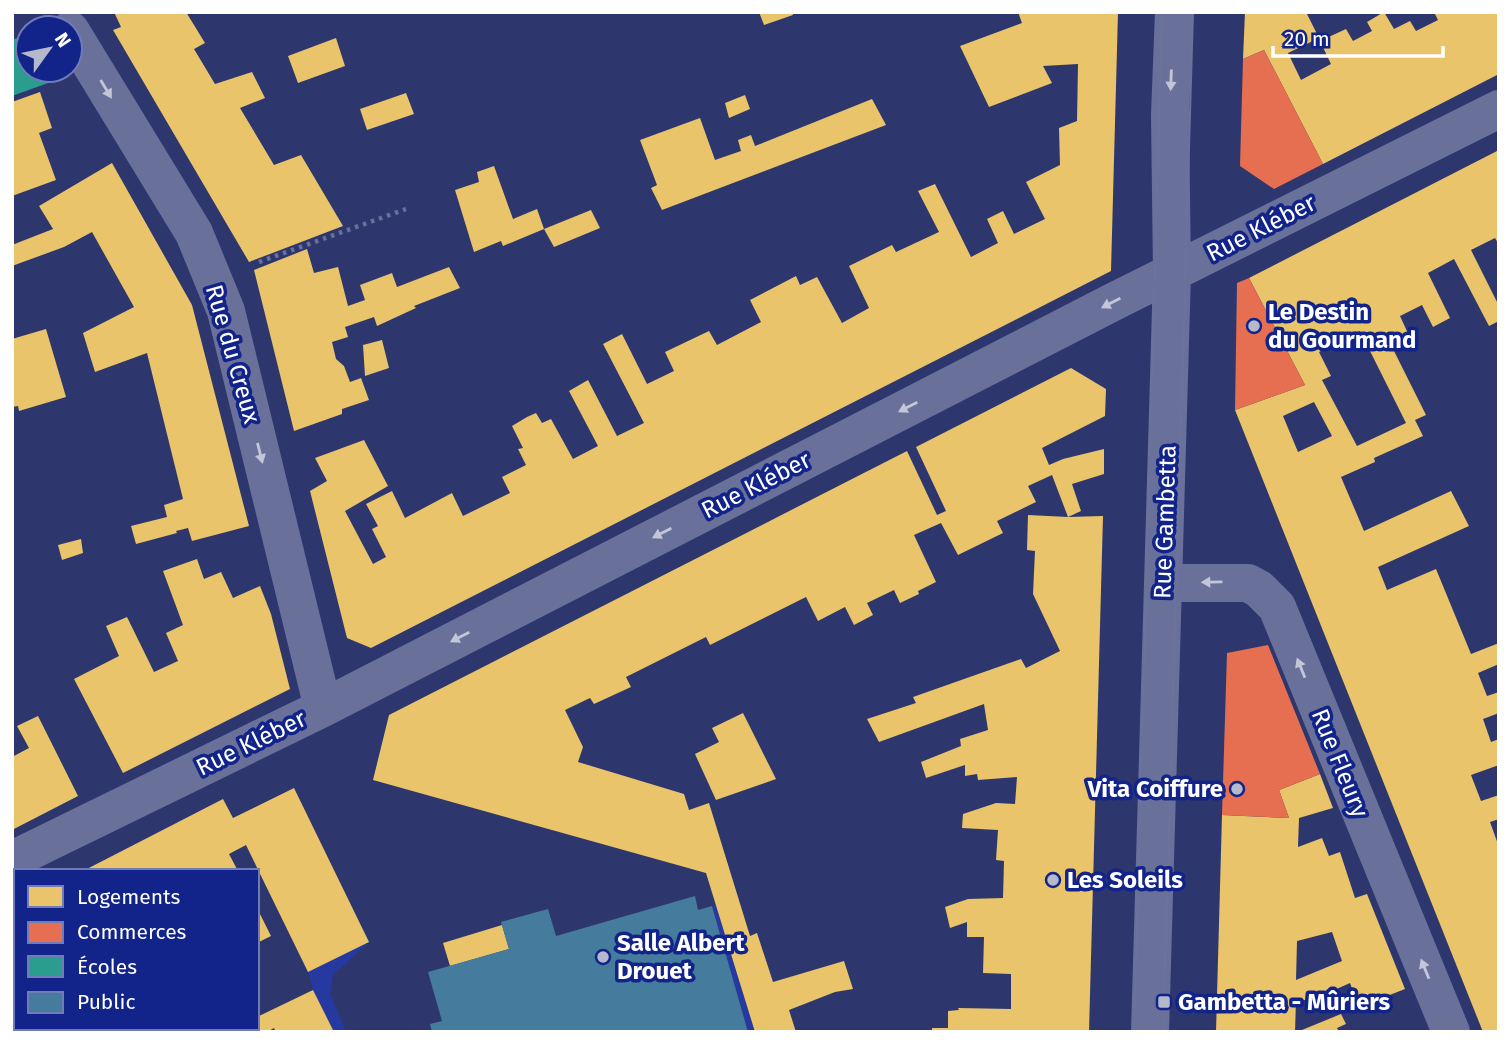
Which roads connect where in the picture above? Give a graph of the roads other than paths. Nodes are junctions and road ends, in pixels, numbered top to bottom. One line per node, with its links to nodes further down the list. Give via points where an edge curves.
1 (1174, 12): 4 (street, Rue Gambetta, one-way to 4)
2 (84, 53): 6 (street, Rue du Creux, one-way to 6, via 194,233 226,311)
3 (1499, 108): 4 (street, Rue Kléber)
4 (1172, 273): 5 (street, Rue Gambetta); 6 (street, Rue Kléber, one-way to 6)
5 (1163, 583): 8 (street, Rue Gambetta); 9 (street, Rue Fleury, one-way to 5, via 1277,607 1248,583)
6 (323, 708): 7 (street, Rue Kléber)
7 (12, 860)
8 (1150, 1032)
9 (1451, 1032)

